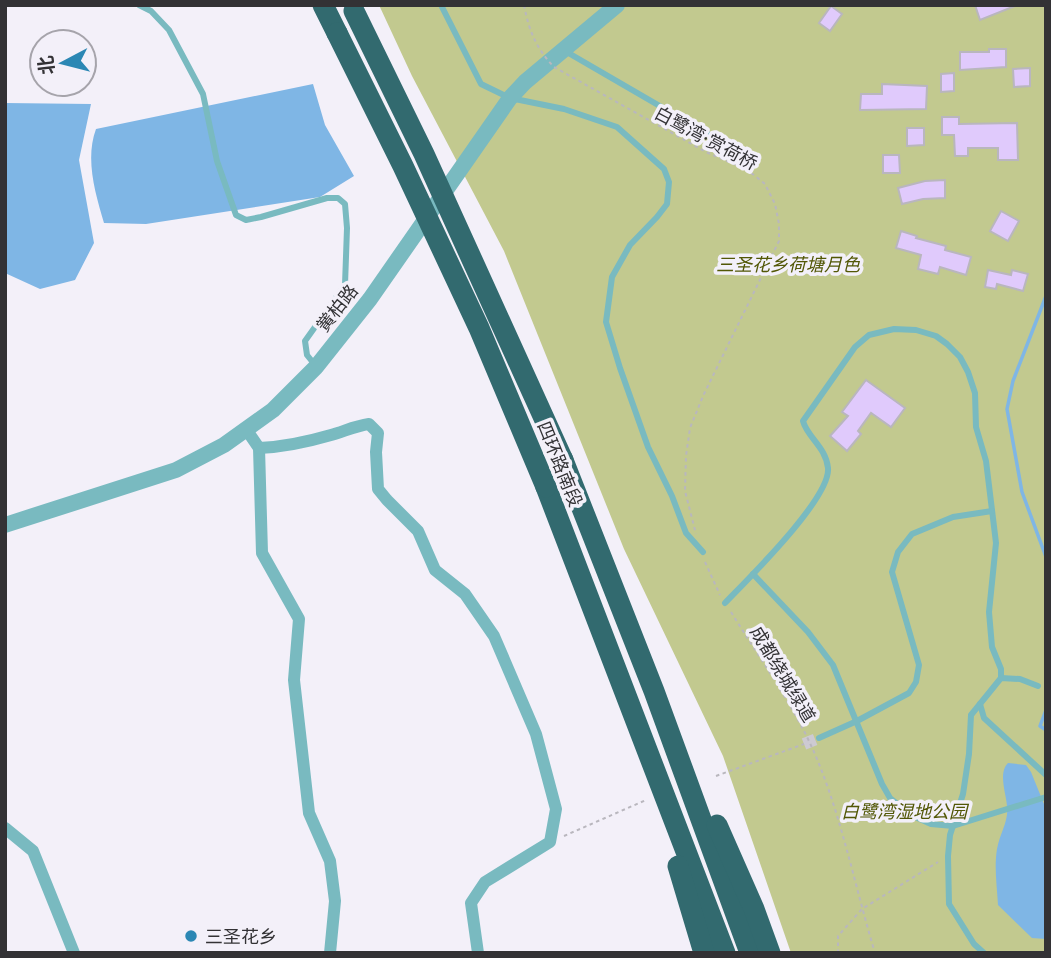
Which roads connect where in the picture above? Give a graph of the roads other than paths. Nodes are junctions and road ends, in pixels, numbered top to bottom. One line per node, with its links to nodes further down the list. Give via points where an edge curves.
1 (139, 5): 9 (lane, via 169,30 203,93 217,161 236,215 246,220 327,198 345,204 345,285 304,341)
2 (323, 5): 20 (highway, 四环路南段, bridge, via 473,316 546,487)
3 (441, 5): 7 (lane, via 481,84)
4 (617, 5): 6 (street, 黉柏路)
5 (353, 8): 17 (highway, 四环路南段, bridge, via 563,460)
6 (563, 51): 7 (street, 黉柏路); 8 (lane)
7 (510, 98): 9 (street, 黉柏路, via 370,299); 14 (lane, via 564,109 617,128 664,169 669,182 667,204 630,245 612,277 606,322 648,447 686,533)
8 (708, 134)
9 (316, 367): 10 (street, 黉柏路, via 273,410)
10 (246, 429): 11 (street); 13 (street, 黉柏路, via 176,470)
11 (260, 449): 29 (street, via 262,552 299,619 294,680 309,813 330,862 335,901); 30 (street, via 290,446 369,424 378,433 379,489 418,531 435,570 465,594 494,636 536,734 556,809 551,842 485,881 471,903)
12 (992, 511): 15 (lane, via 976,427 975,393 960,357 936,336 916,330 880,331 855,347 803,421 820,445 829,469 807,512); 18 (lane, via 996,543 989,612 992,647); 22 (lane, via 953,517 912,534 898,552 892,572 919,665 916,682 909,693)
13 (5, 524)
14 (703, 552)
15 (753, 574): 16 (lane); 22 (lane, via 833,664)
16 (725, 603)
17 (631, 632): 33 (highway, 四环路南段); 34 (highway)
18 (1002, 678): 19 (lane); 21 (lane)
19 (1038, 686)
20 (629, 703): 31 (highway); 32 (highway, 四环路南段)
21 (980, 704): 24 (lane, via 984,718); 26 (lane, via 971,715 963,794)
22 (857, 721): 23 (lane); 26 (lane, via 890,799 931,824)
23 (819, 738)
24 (1046, 775)
25 (1044, 797): 26 (lane)
26 (953, 826): 35 (lane, via 948,904)
27 (5, 828): 28 (street, via 33,851)
28 (74, 953)
29 (330, 953)
30 (478, 953)
31 (704, 953)
32 (725, 953)
33 (750, 953)
34 (770, 953)
35 (984, 953)

